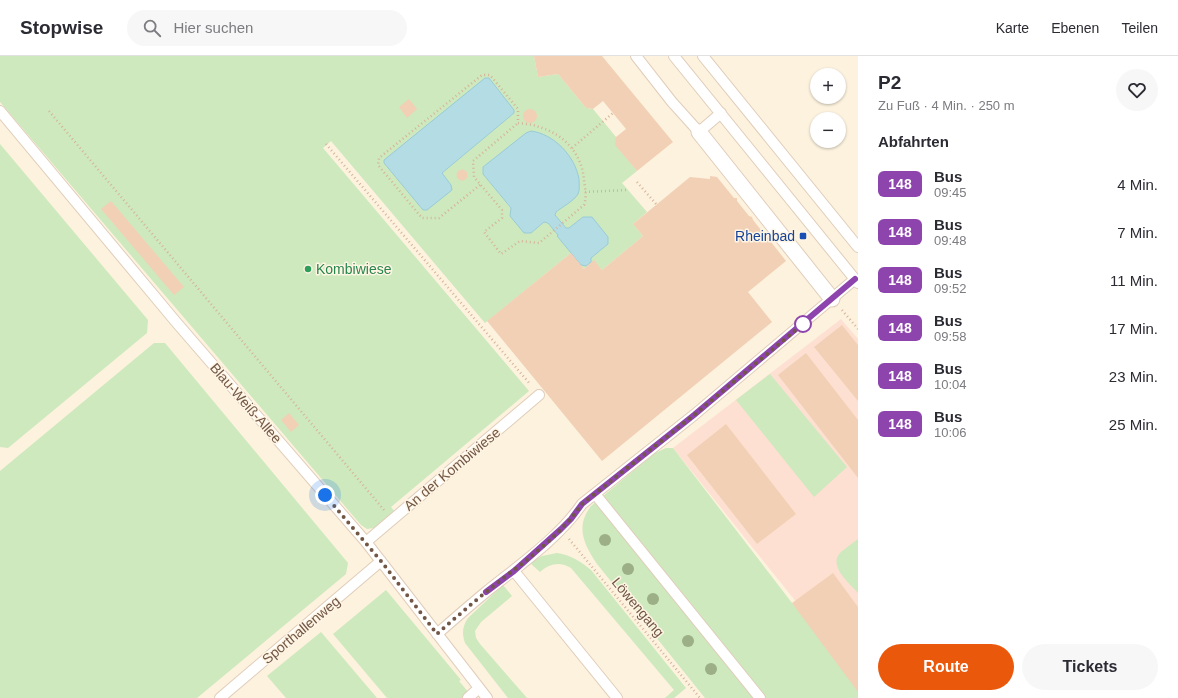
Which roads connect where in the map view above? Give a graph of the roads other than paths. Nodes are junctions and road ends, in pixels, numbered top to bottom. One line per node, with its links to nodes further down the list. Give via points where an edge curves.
1 (636, 56): 6 (lane)
2 (674, 56): 5 (lane)
3 (703, 56): 7 (lane)
4 (0, 111): 12 (lane, Blau-Weiß-Allee, via 176,322)
5 (721, 113): 6 (lane); 8 (lane)
6 (699, 132): 9 (street)
7 (858, 248)
8 (857, 281): 9 (lane)
9 (832, 299): 11 (lane)
10 (539, 395): 12 (lane, An der Kombiwiese)
11 (595, 494): 14 (lane); 21 (lane)
12 (366, 542): 13 (lane, Blau-Weiß-Allee)
13 (381, 561): 15 (lane, Blau-Weiß-Allee); 17 (lane, Sporthallenweg)
14 (514, 571): 15 (lane); 20 (lane)
15 (437, 634): 16 (lane, Blau-Weiß-Allee)
16 (479, 688): 18 (lane); 19 (lane, Blau-Weiß-Allee)
17 (220, 698)
18 (468, 698)
19 (487, 698)
20 (617, 698)
21 (760, 698)

